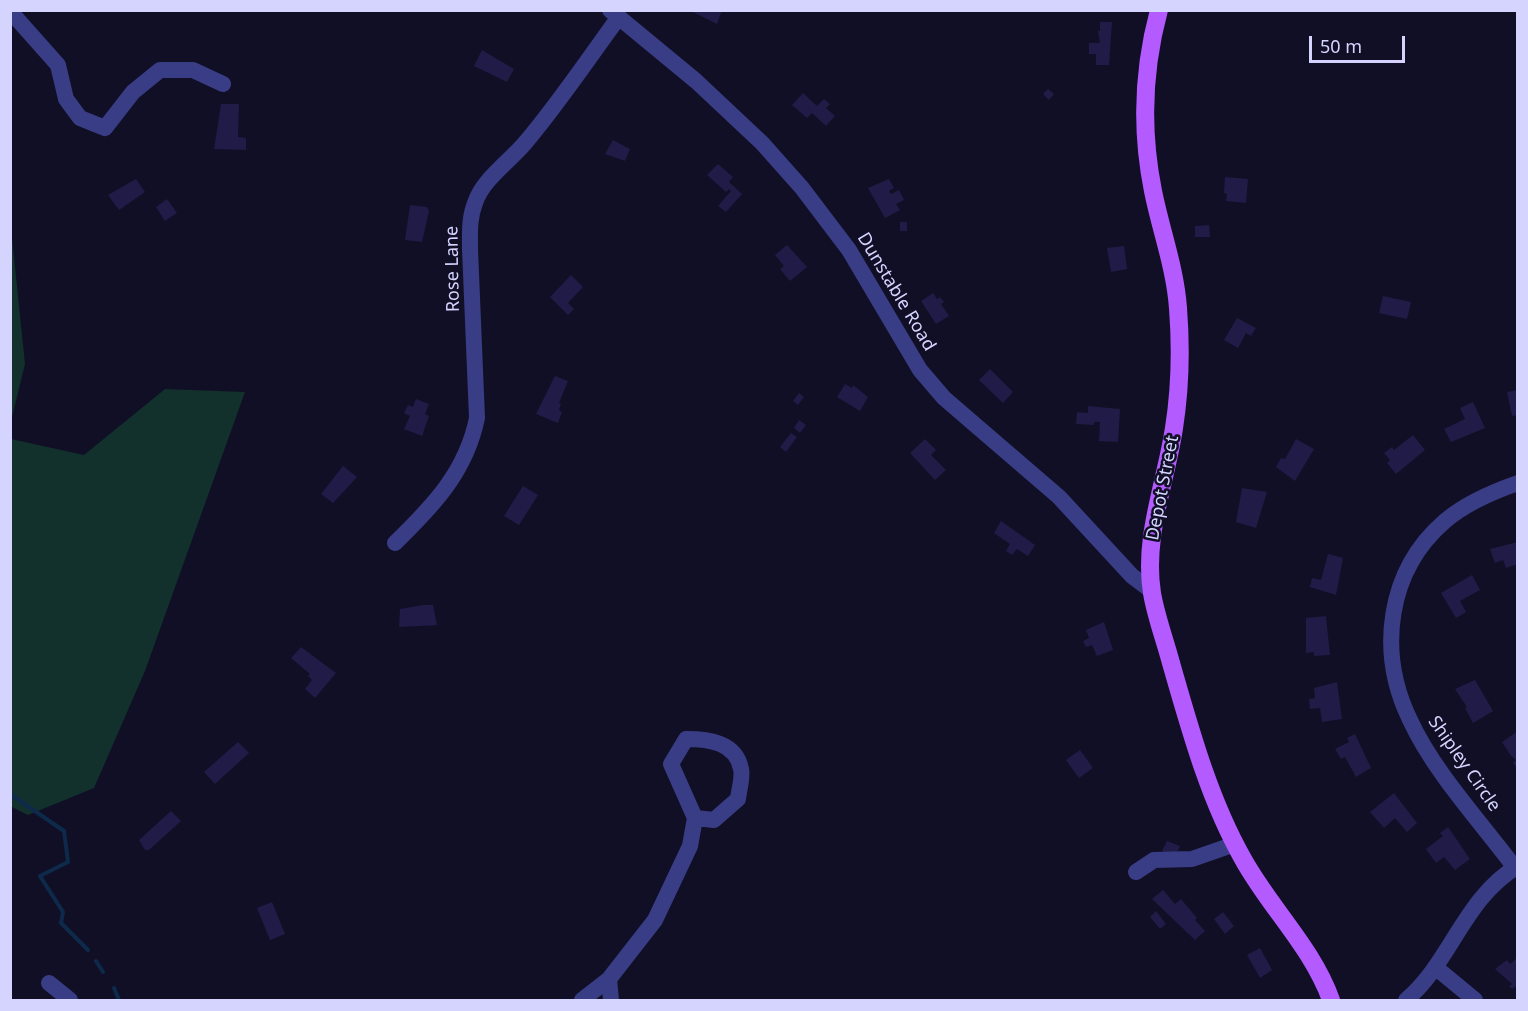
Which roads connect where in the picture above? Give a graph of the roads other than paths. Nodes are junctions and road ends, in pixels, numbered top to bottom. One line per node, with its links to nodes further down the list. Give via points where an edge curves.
1 (1159, 10): 7 (main road, Depot Street, via 1149,46 1147,155 1153,194 1175,273 1179,312 1174,429 1154,522)
2 (10, 11): 4 (street, via 58,65 66,99 80,118 105,128 133,93 160,70 193,70)
3 (614, 14): 6 (street, Rose Lane, via 574,81 525,143 484,186 475,202 470,249 477,418 471,443 454,480); 7 (street, Dunstable Road, via 696,81 762,143 802,188 849,250 920,370 944,398 1059,497 1132,576)
4 (223, 84)
5 (1518, 483): 10 (street, Shipley Circle, via 1461,509 1430,536 1400,586 1390,647 1399,694 1424,747)
6 (395, 543)
7 (1152, 591): 9 (main road, Depot Street, via 1200,755)
8 (695, 818): 8 (street, via 671,764 686,739 713,739 729,749 741,769 738,799 714,820); 13 (street, via 690,846 655,920)
9 (1235, 844): 11 (street, via 1192,859 1154,860); 18 (main road, Depot Street, via 1315,966)
10 (1516, 867): 12 (street, via 1473,907)
11 (1136, 872)
12 (1435, 967): 19 (street); 20 (street)
13 (609, 979): 16 (street); 17 (street)
14 (49, 983): 15 (street)
15 (70, 1000)
16 (582, 1000)
17 (611, 1000)
18 (1331, 1000)
19 (1406, 1000)
20 (1475, 1000)

